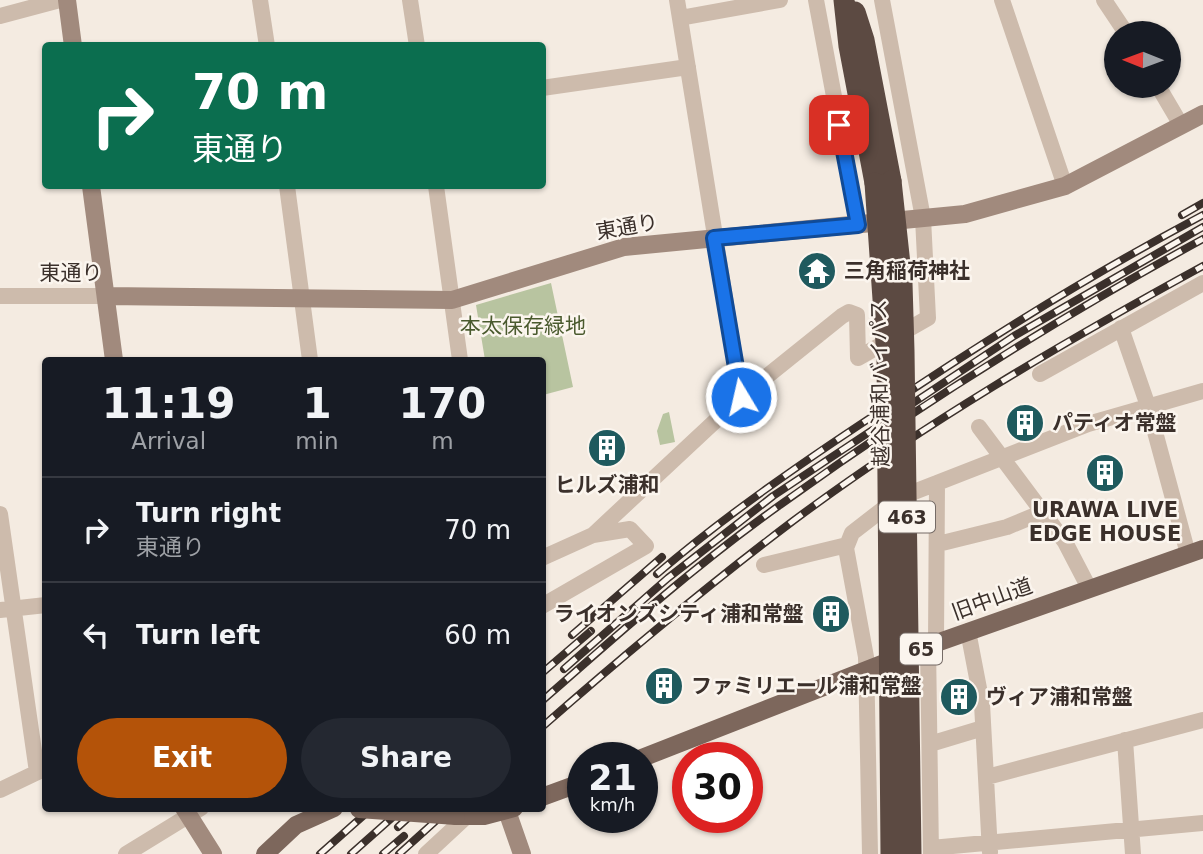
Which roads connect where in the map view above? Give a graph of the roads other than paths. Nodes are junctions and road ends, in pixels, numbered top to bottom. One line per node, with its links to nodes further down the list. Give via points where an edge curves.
1 (60, 0): 13 (street)
2 (67, 0): 16 (street)
3 (260, 0): 17 (street)
4 (410, 0): 18 (street)
5 (677, 0): 14 (street)
6 (780, 0): 14 (street)
7 (816, 0): 29 (street)
8 (844, 0): 90 (highway, 越谷浦和バイパス / 463, bridge, via 875,183 884,284)
9 (851, 0): 83 (highway, 越谷浦和バイパス / 463, bridge, via 891,181 902,283)
10 (882, 0): 28 (street)
11 (1002, 0): 24 (street)
12 (1104, 0): 15 (street)
13 (0, 16)
14 (680, 18): 19 (street)
15 (1118, 21)
16 (72, 42)
17 (266, 42)
18 (416, 42)
19 (688, 67): 20 (street); 30 (street)
20 (546, 88)
21 (1165, 98): 23 (street)
22 (1203, 114): 23 (street, 東通り)
23 (1181, 125): 24 (street, 東通り)
24 (1065, 186): 28 (street, 東通り, via 965,214)
25 (91, 189): 33 (street)
26 (287, 189): 34 (street)
27 (436, 189): 35 (street)
28 (923, 218): 29 (street, 東通り); 42 (street, via 928,318 858,358 859,321 849,313)
29 (858, 225): 30 (street, 東通り)
30 (714, 238): 35 (street, 東通り, via 605,250); 42 (street)
31 (1203, 283): 36 (street)
32 (0, 296): 33 (street, 東通り)
33 (106, 296): 34 (street, 東通り); 37 (street)
34 (302, 300): 35 (street, 東通り); 38 (street)
35 (453, 300): 39 (street)
36 (1121, 328): 40 (street); 43 (street)
37 (114, 357)
38 (310, 357)
39 (460, 357)
40 (1040, 374)
41 (1203, 391): 43 (street)
42 (741, 397): 49 (street)
43 (1148, 406): 45 (street, via 1088,424); 52 (street)
44 (979, 427): 45 (street)
45 (1002, 459): 46 (street); 47 (street)
46 (937, 483): 50 (street); 51 (street, via 895,499 852,533)
47 (1043, 512): 50 (street, via 1007,527); 55 (street)
48 (0, 514): 58 (street)
49 (593, 535): 53 (street); 57 (street, via 630,529 646,546)
50 (938, 544): 60 (street)
51 (847, 545): 54 (street); 61 (street)
52 (1196, 551): 55 (main road, 旧中山道 / 65)
53 (546, 556)
54 (764, 565)
55 (1089, 588): 59 (main road, 旧中山道 / 65)
56 (42, 605): 58 (street)
57 (546, 605)
58 (7, 609): 67 (street)
59 (968, 631): 60 (main road, 旧中山道 / 65); 63 (street)
60 (932, 644): 61 (main road, 旧中山道 / 65); 65 (street)
61 (866, 670): 66 (main road, 旧中山道 / 65); 89 (street)
62 (1203, 720): 64 (street)
63 (983, 729): 65 (street); 68 (street)
64 (1125, 740): 68 (street); 80 (street)
65 (930, 744): 83 (street)
66 (658, 752)
67 (41, 770): 70 (street)
68 (987, 777): 82 (street)
69 (567, 788): 71 (main road)
70 (0, 790)
71 (546, 796)
72 (189, 812): 84 (street)
73 (192, 812): 85 (street)
74 (320, 812): 86 (main road, via 296,825)
75 (403, 812): 78 (main road, bridge)
76 (494, 812): 78 (main road)
77 (511, 812): 88 (street)
78 (461, 816): 87 (street)
79 (1203, 823): 80 (street)
80 (1131, 829): 81 (street); 91 (street)
81 (1033, 847): 82 (street)
82 (989, 849): 83 (street)
83 (925, 852)
84 (126, 854)
85 (213, 854)
86 (265, 854)
87 (426, 854)
88 (522, 854)
89 (869, 854)
90 (891, 854)
91 (1133, 854)

